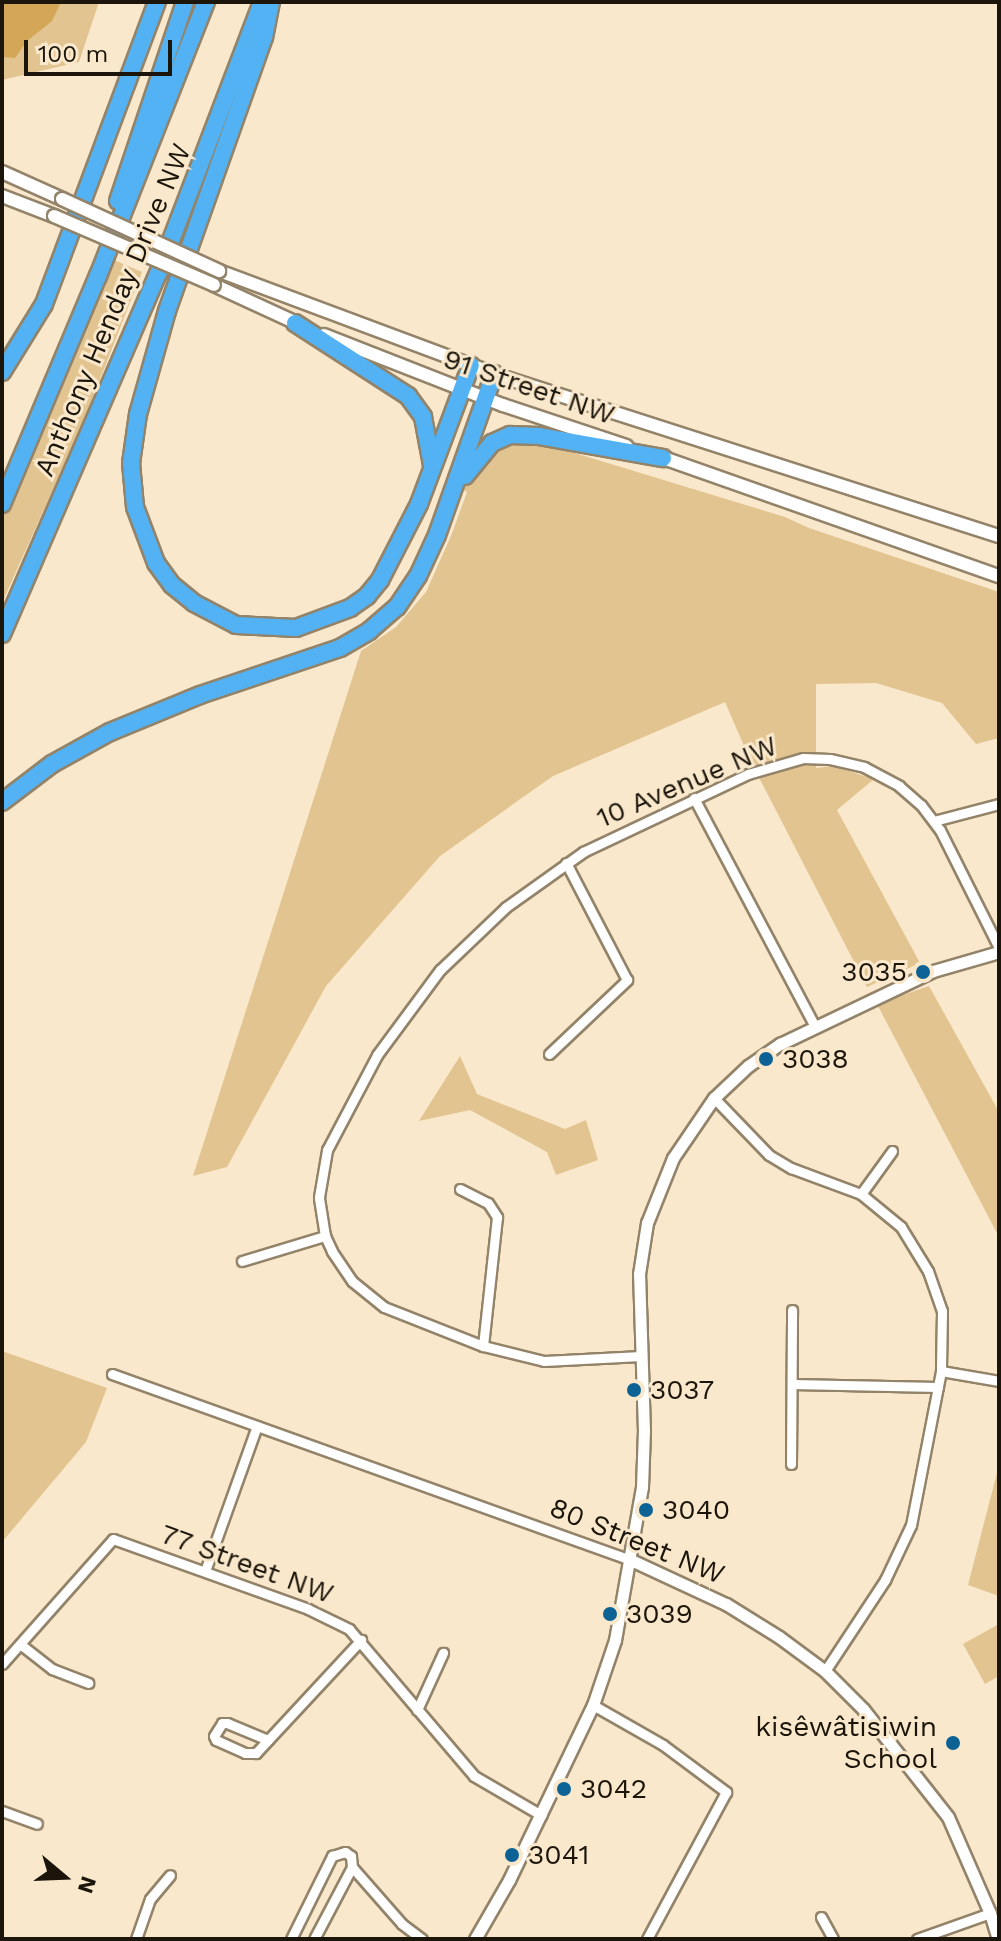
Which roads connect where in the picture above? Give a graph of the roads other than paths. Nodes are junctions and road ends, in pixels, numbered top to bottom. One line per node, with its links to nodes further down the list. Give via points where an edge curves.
1 (157, 2): 11 (highway, via 44,304)
2 (185, 2): 8 (highway)
3 (206, 2): 8 (highway, Anthony Henday Drive NW)
4 (262, 2): 21 (highway, Anthony Henday Drive NW, via 159,272)
5 (271, 2): 16 (highway, via 264,37 145,380 131,463 142,534 172,585 194,603 236,625 296,628 317,623 367,596 419,504)
6 (2, 172): 10 (main road, 91 Street NW, bridge, via 219,271)
7 (2, 196): 9 (main road, 91 Street NW, bridge)
8 (98, 276): 17 (highway, Anthony Henday Drive NW)
9 (295, 323): 13 (main road, 91 Street NW); 16 (highway, via 408,396 423,417)
10 (471, 365): 12 (main road, 91 Street NW); 13 (highway)
11 (2, 372)
12 (494, 374): 14 (highway); 19 (main road, 91 Street NW)
13 (463, 390): 14 (main road, 91 Street NW); 16 (highway)
14 (486, 398): 15 (main road, 91 Street NW); 18 (highway)
15 (663, 458): 18 (highway, via 510,435 476,459); 20 (main road, 91 Street NW)
16 (432, 470)
17 (2, 504)
18 (445, 512): 23 (highway, via 418,576 397,607 369,631 340,648 110,732 52,764)
19 (999, 536)
20 (999, 576)
21 (2, 634)
22 (694, 798): 25 (street, 10 Avenue NW, via 779,763 830,759 885,777); 26 (street, 10 Avenue NW); 28 (street)
23 (2, 802)
24 (999, 804): 25 (street)
25 (934, 821): 27 (street, 10 Avenue NW)
26 (566, 863): 29 (street, via 627,980); 34 (street, 10 Avenue NW, via 473,936 418,997 359,1086 330,1141 321,1173)
27 (999, 950): 28 (street, via 952,964)
28 (814, 1025): 30 (street, via 748,1066)
29 (549, 1054)
30 (714, 1098): 33 (street, via 769,1155); 38 (street, via 673,1158 647,1223 639,1274)
31 (892, 1151): 33 (street)
32 (460, 1189): 37 (street, via 496,1213)
33 (861, 1194): 39 (street, via 901,1227 928,1271 942,1311)
34 (325, 1236): 35 (street); 37 (street, via 346,1274 375,1302)
35 (242, 1261)
36 (792, 1310): 42 (street)
37 (483, 1346): 38 (street, via 544,1361)
38 (641, 1356): 46 (street, via 642,1487)
39 (941, 1371): 41 (street); 43 (street)
40 (112, 1374): 44 (street, 80 Street NW)
41 (999, 1381)
42 (792, 1384): 43 (street); 45 (street)
43 (938, 1387): 52 (street, via 922,1484 905,1540)
44 (257, 1426): 46 (street, 80 Street NW); 47 (street)
45 (791, 1464)
46 (631, 1560): 52 (street, 80 Street NW, via 726,1604); 54 (street, via 615,1640)
47 (205, 1571): 48 (street, 77 Street NW, via 337,1621); 49 (street, 77 Street NW, via 113,1539)
48 (361, 1640): 55 (street, 77 Street NW); 56 (street)
49 (20, 1644): 51 (street); 53 (street, via 52,1669)
50 (443, 1653): 55 (street)
51 (2, 1664)
52 (825, 1671): 62 (street, 80 Street NW, via 863,1709 948,1817)
53 (88, 1683)
54 (593, 1705): 58 (street); 69 (street, via 663,1745 726,1792)
55 (417, 1710): 58 (street, 77 Street NW, via 474,1776)
56 (268, 1740): 56 (street, via 252,1754 214,1736 218,1726 227,1723)
57 (2, 1811): 59 (street)
58 (541, 1815): 68 (street)
59 (37, 1824)
60 (352, 1867): 65 (street, via 345,1852 332,1856); 66 (street); 67 (street)
61 (170, 1875): 64 (street, via 150,1899)
62 (990, 1913): 71 (street); 72 (street, 80 Street NW)
63 (821, 1917): 70 (street)
64 (136, 1939)
65 (291, 1939)
66 (314, 1939)
67 (422, 1939)
68 (475, 1939)
69 (647, 1939)
70 (833, 1939)
71 (917, 1939)
72 (998, 1939)

